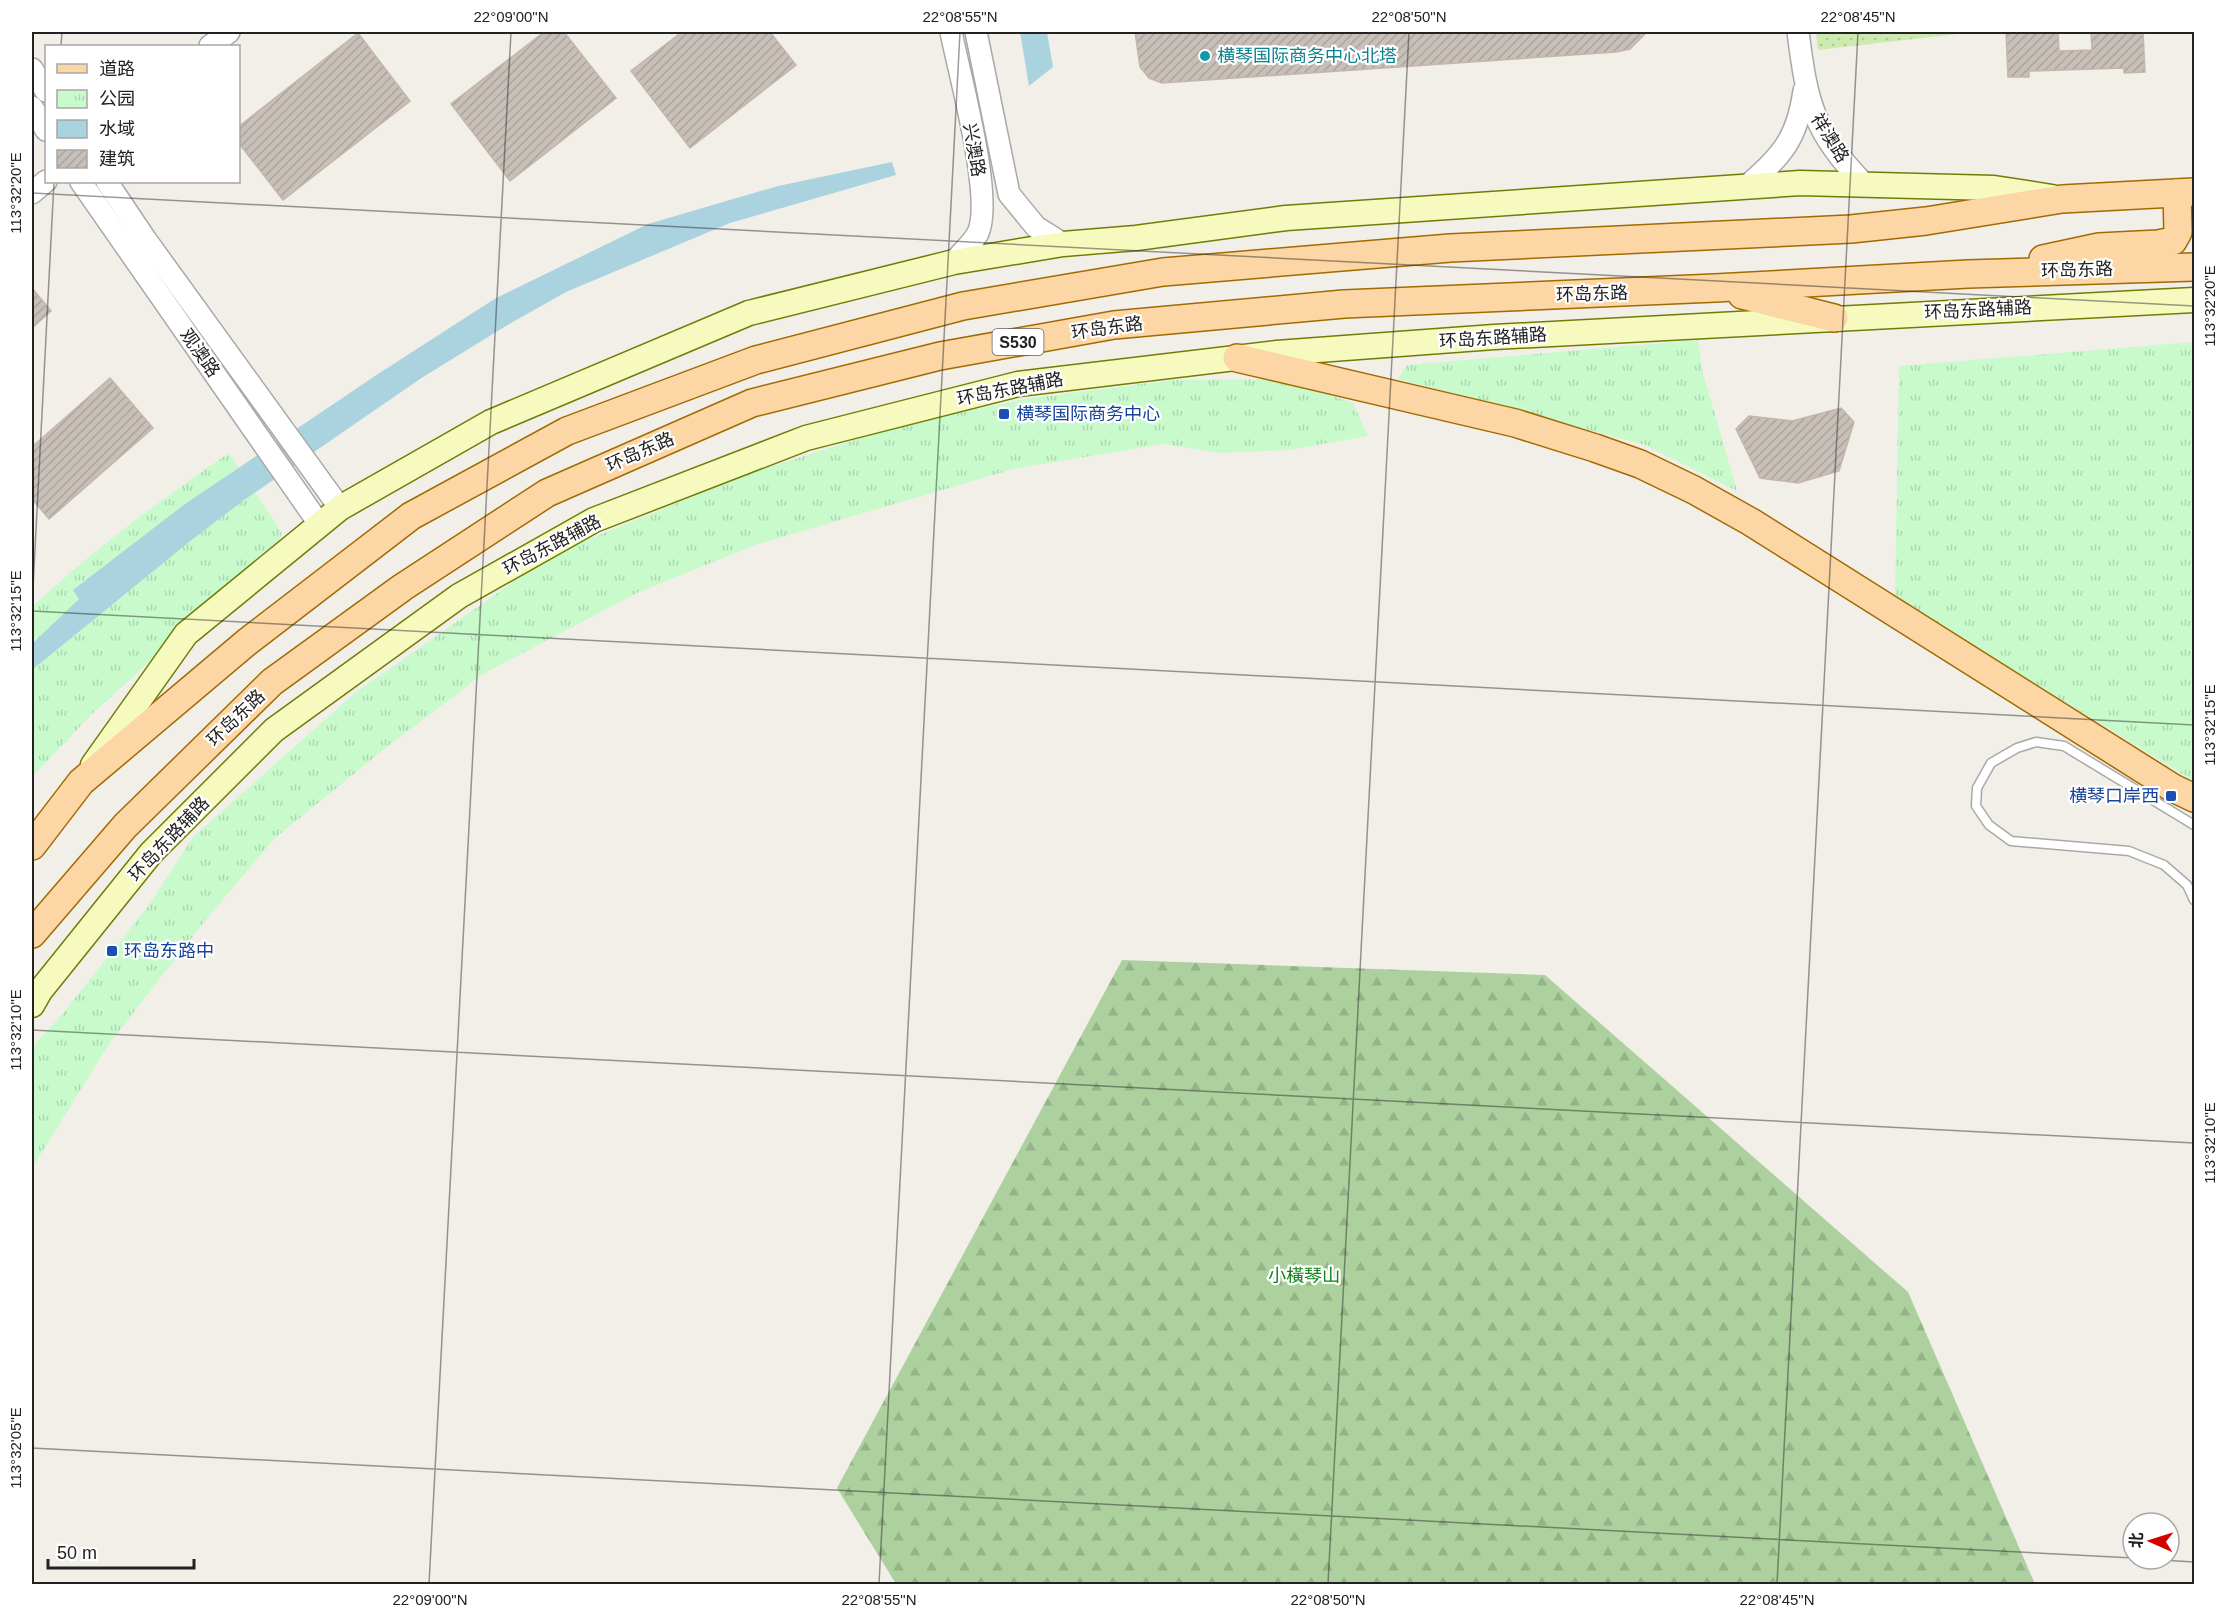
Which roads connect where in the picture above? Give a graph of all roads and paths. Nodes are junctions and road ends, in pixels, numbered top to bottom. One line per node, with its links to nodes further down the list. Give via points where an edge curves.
1 (229, 32): 5 (street)
2 (951, 32): 20 (street, 兴澳路, via 983,200 978,233)
3 (976, 32): 19 (street, 兴澳路, via 1009,194 1036,226)
4 (1798, 32): 7 (street, 祥澳路)
5 (211, 45)
6 (32, 69): 8 (street)
7 (1805, 84): 14 (street, 祥澳路, via 1821,129); 15 (street, 祥澳路, via 1791,140)
8 (45, 89)
9 (32, 107): 10 (street)
10 (45, 128)
11 (45, 182): 16 (street)
12 (82, 183): 28 (street, 观澳路)
13 (108, 183): 27 (street, 观澳路)
14 (1865, 185): 15 (main road, via 1800,183); 18 (main road, via 1994,188)
15 (1746, 187): 19 (main road, via 1286,218)
16 (32, 193)
17 (2186, 193): 18 (main road); 22 (main road, via 2173,241 2099,247)
18 (2062, 199): 29 (main road, via 1851,229 1450,248 1164,272 963,306 756,360 567,431 411,516 247,642)
19 (1063, 244): 20 (main road)
20 (954, 262): 27 (main road, via 749,313 491,422)
21 (2194, 267): 22 (main road, 环岛东路 / S530)
22 (1968, 274): 23 (main road, 环岛东路 / S530)
23 (1715, 288): 25 (main road); 34 (main road, 环岛东路 / S530, via 1344,304 1114,325 939,356 752,403 547,493 403,587 272,682 125,826)
24 (2194, 300): 25 (main road, 环岛东路辅路)
25 (1834, 318): 26 (main road, 环岛东路辅路, via 1494,337)
26 (1237, 358): 30 (main road, via 1515,423 1640,464 1751,522); 35 (main road, 环岛东路辅路, via 1018,384 806,438 594,520 459,596 274,730 151,853)
27 (340, 508): 28 (main road)
28 (320, 525): 29 (main road, via 186,634)
29 (81, 782): 32 (main road)
30 (2194, 798)
31 (2194, 825): 33 (lane, via 2064,746 2036,742 2017,748 1991,763 1977,788 1976,806 1989,825 2011,841 2129,852 2164,865 2187,885)
32 (32, 846)
33 (2194, 900)
34 (32, 934)
35 (32, 1005)

